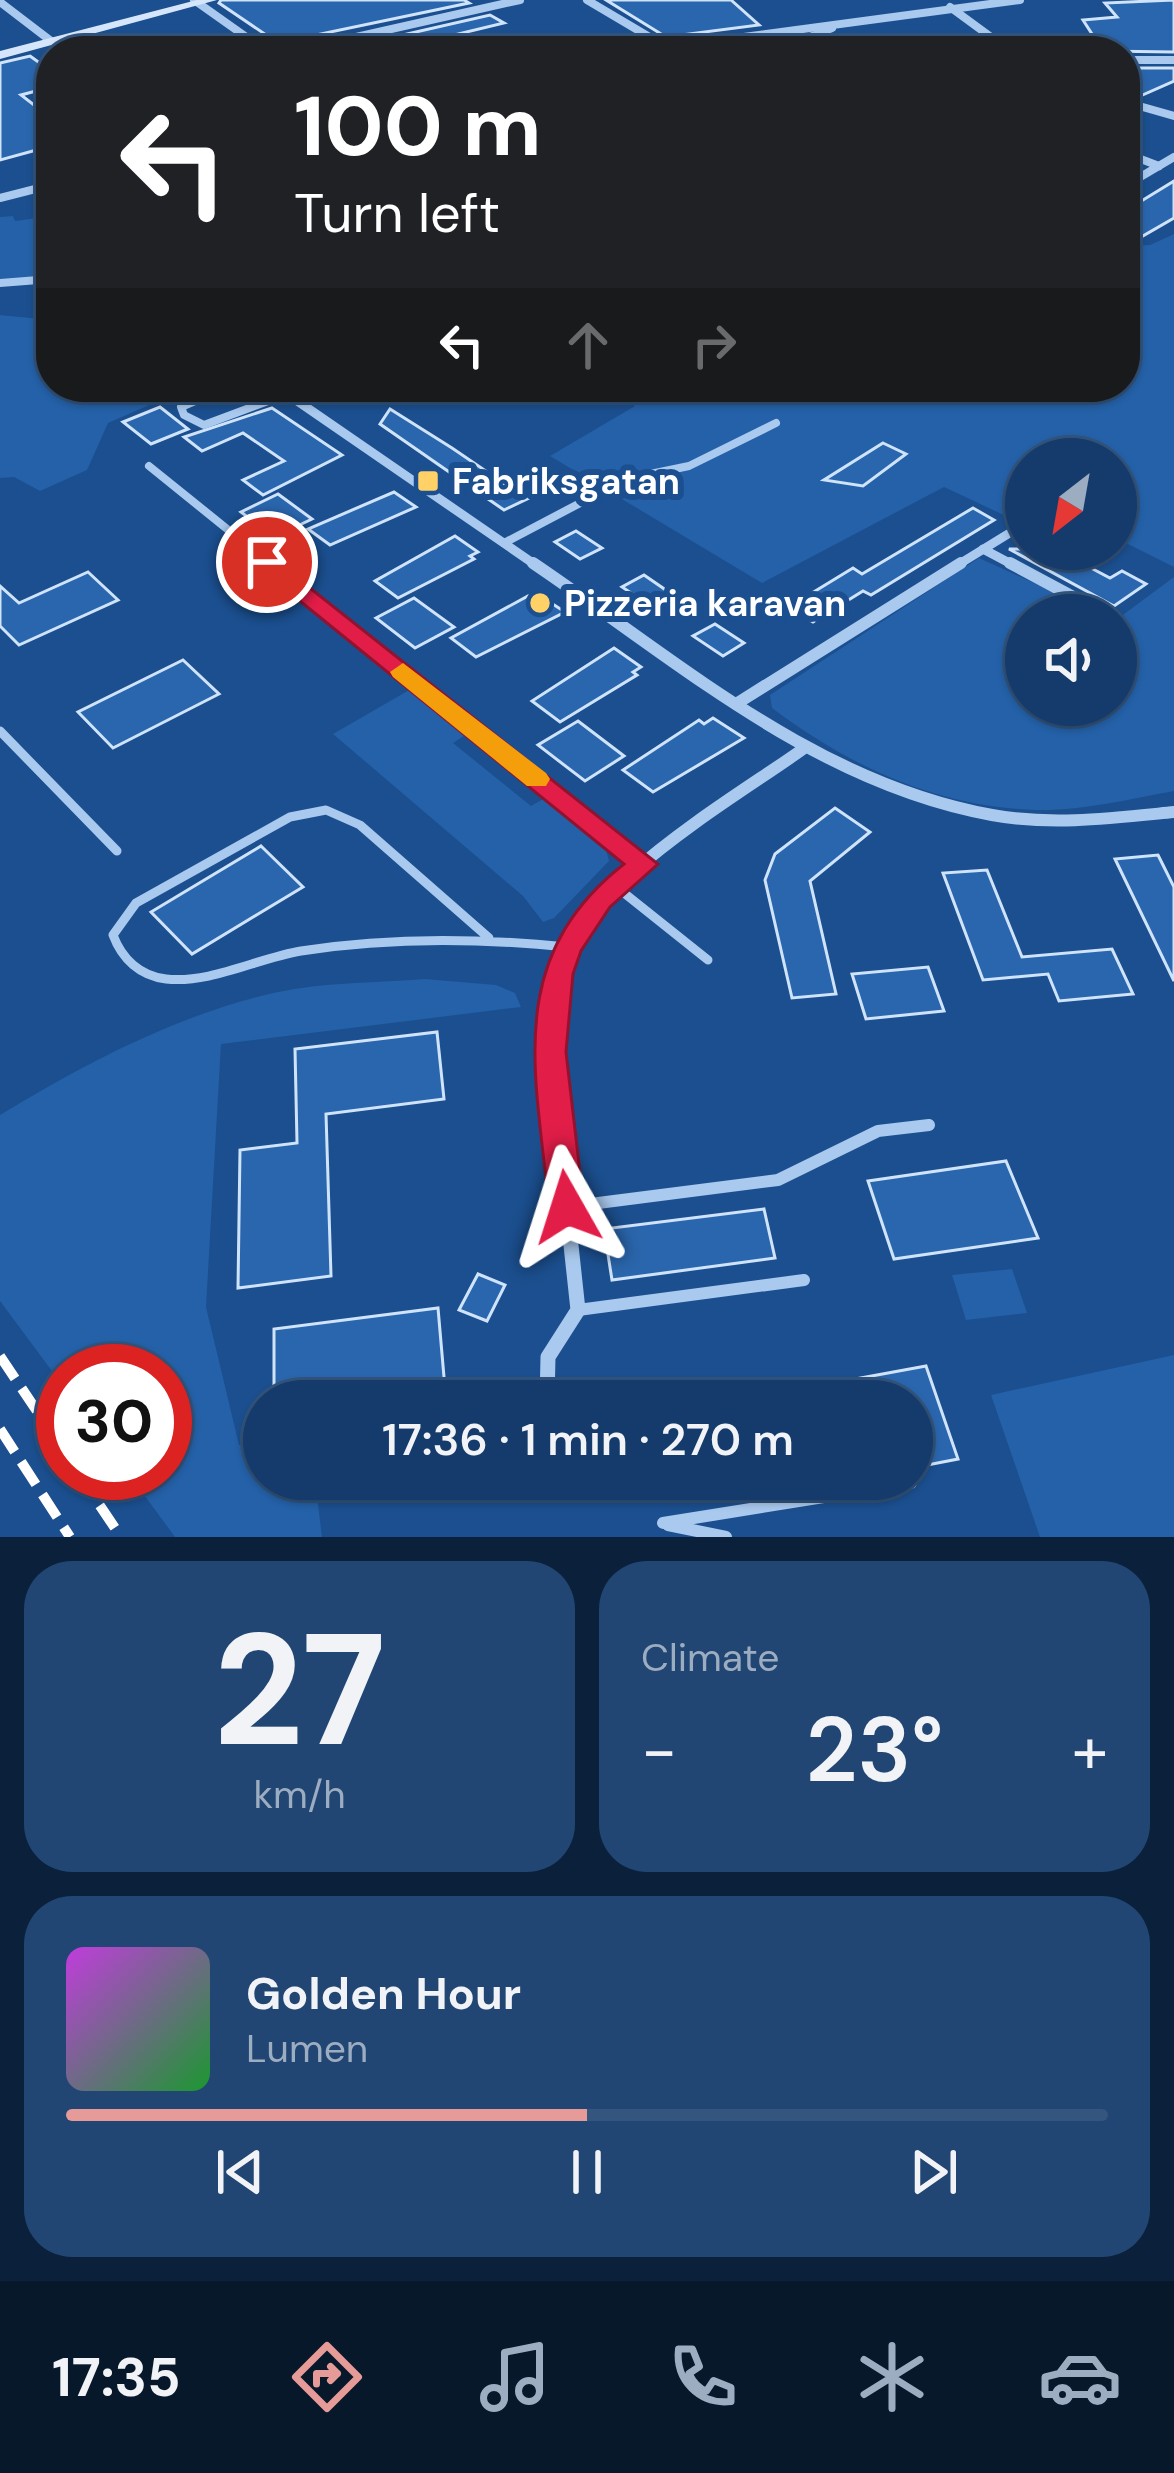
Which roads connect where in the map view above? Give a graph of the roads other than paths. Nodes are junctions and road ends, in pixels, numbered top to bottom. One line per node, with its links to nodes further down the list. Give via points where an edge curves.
1 (520, 0): 12 (street)
2 (587, 0): 13 (street)
3 (939, 0): 7 (street)
4 (1020, 0): 7 (street)
5 (201, 1): 10 (main road); 11 (street)
6 (0, 2): 9 (street)
7 (949, 7): 8 (street); 16 (street)
8 (850, 20): 14 (street); 15 (street)
9 (44, 36)
10 (70, 36)
11 (246, 36)
12 (360, 36)
13 (648, 36)
14 (730, 36)
15 (812, 36)
16 (989, 36)
17 (36, 45): 18 (main road)
18 (0, 55)
19 (1140, 60): 20 (street)
20 (1174, 60)
21 (1140, 106): 22 (street)
22 (1174, 116)
23 (1174, 157): 25 (street)
24 (1140, 159): 25 (street)
25 (1159, 166): 26 (street)
26 (1140, 177)
27 (0, 184): 29 (street)
28 (36, 189): 29 (street)
29 (13, 194): 30 (street)
30 (0, 198)
31 (36, 280): 32 (lane)
32 (0, 283)
33 (193, 402): 34 (lane, via 181,407 184,415 204,425)
34 (255, 402)
35 (299, 402): 39 (street)
36 (776, 422): 39 (lane, via 688,466 626,479)
37 (148, 466): 47 (lane)
38 (1005, 536): 40 (street)
39 (504, 543): 42 (street)
40 (983, 550): 41 (street); 42 (street)
41 (1067, 594)
42 (736, 704): 44 (street)
43 (0, 731): 46 (lane)
44 (802, 749): 45 (street, via 865,782 1018,820); 47 (street)
45 (1174, 812)
46 (117, 851)
47 (643, 864): 48 (street)
48 (614, 885): 50 (street); 51 (lane)
49 (489, 938): 49 (lane, via 262,958 190,980 132,967 113,935 136,903 316,808 338,809); 50 (lane)
50 (567, 947): 53 (street, via 550,1052)
51 (708, 960)
52 (929, 1125): 53 (lane, via 878,1131 778,1180)
53 (567, 1207): 55 (street)
54 (804, 1280): 55 (lane)
55 (578, 1310): 56 (street, via 548,1357)
56 (547, 1380)
57 (809, 1500): 58 (lane, via 663,1523)
58 (726, 1537)

